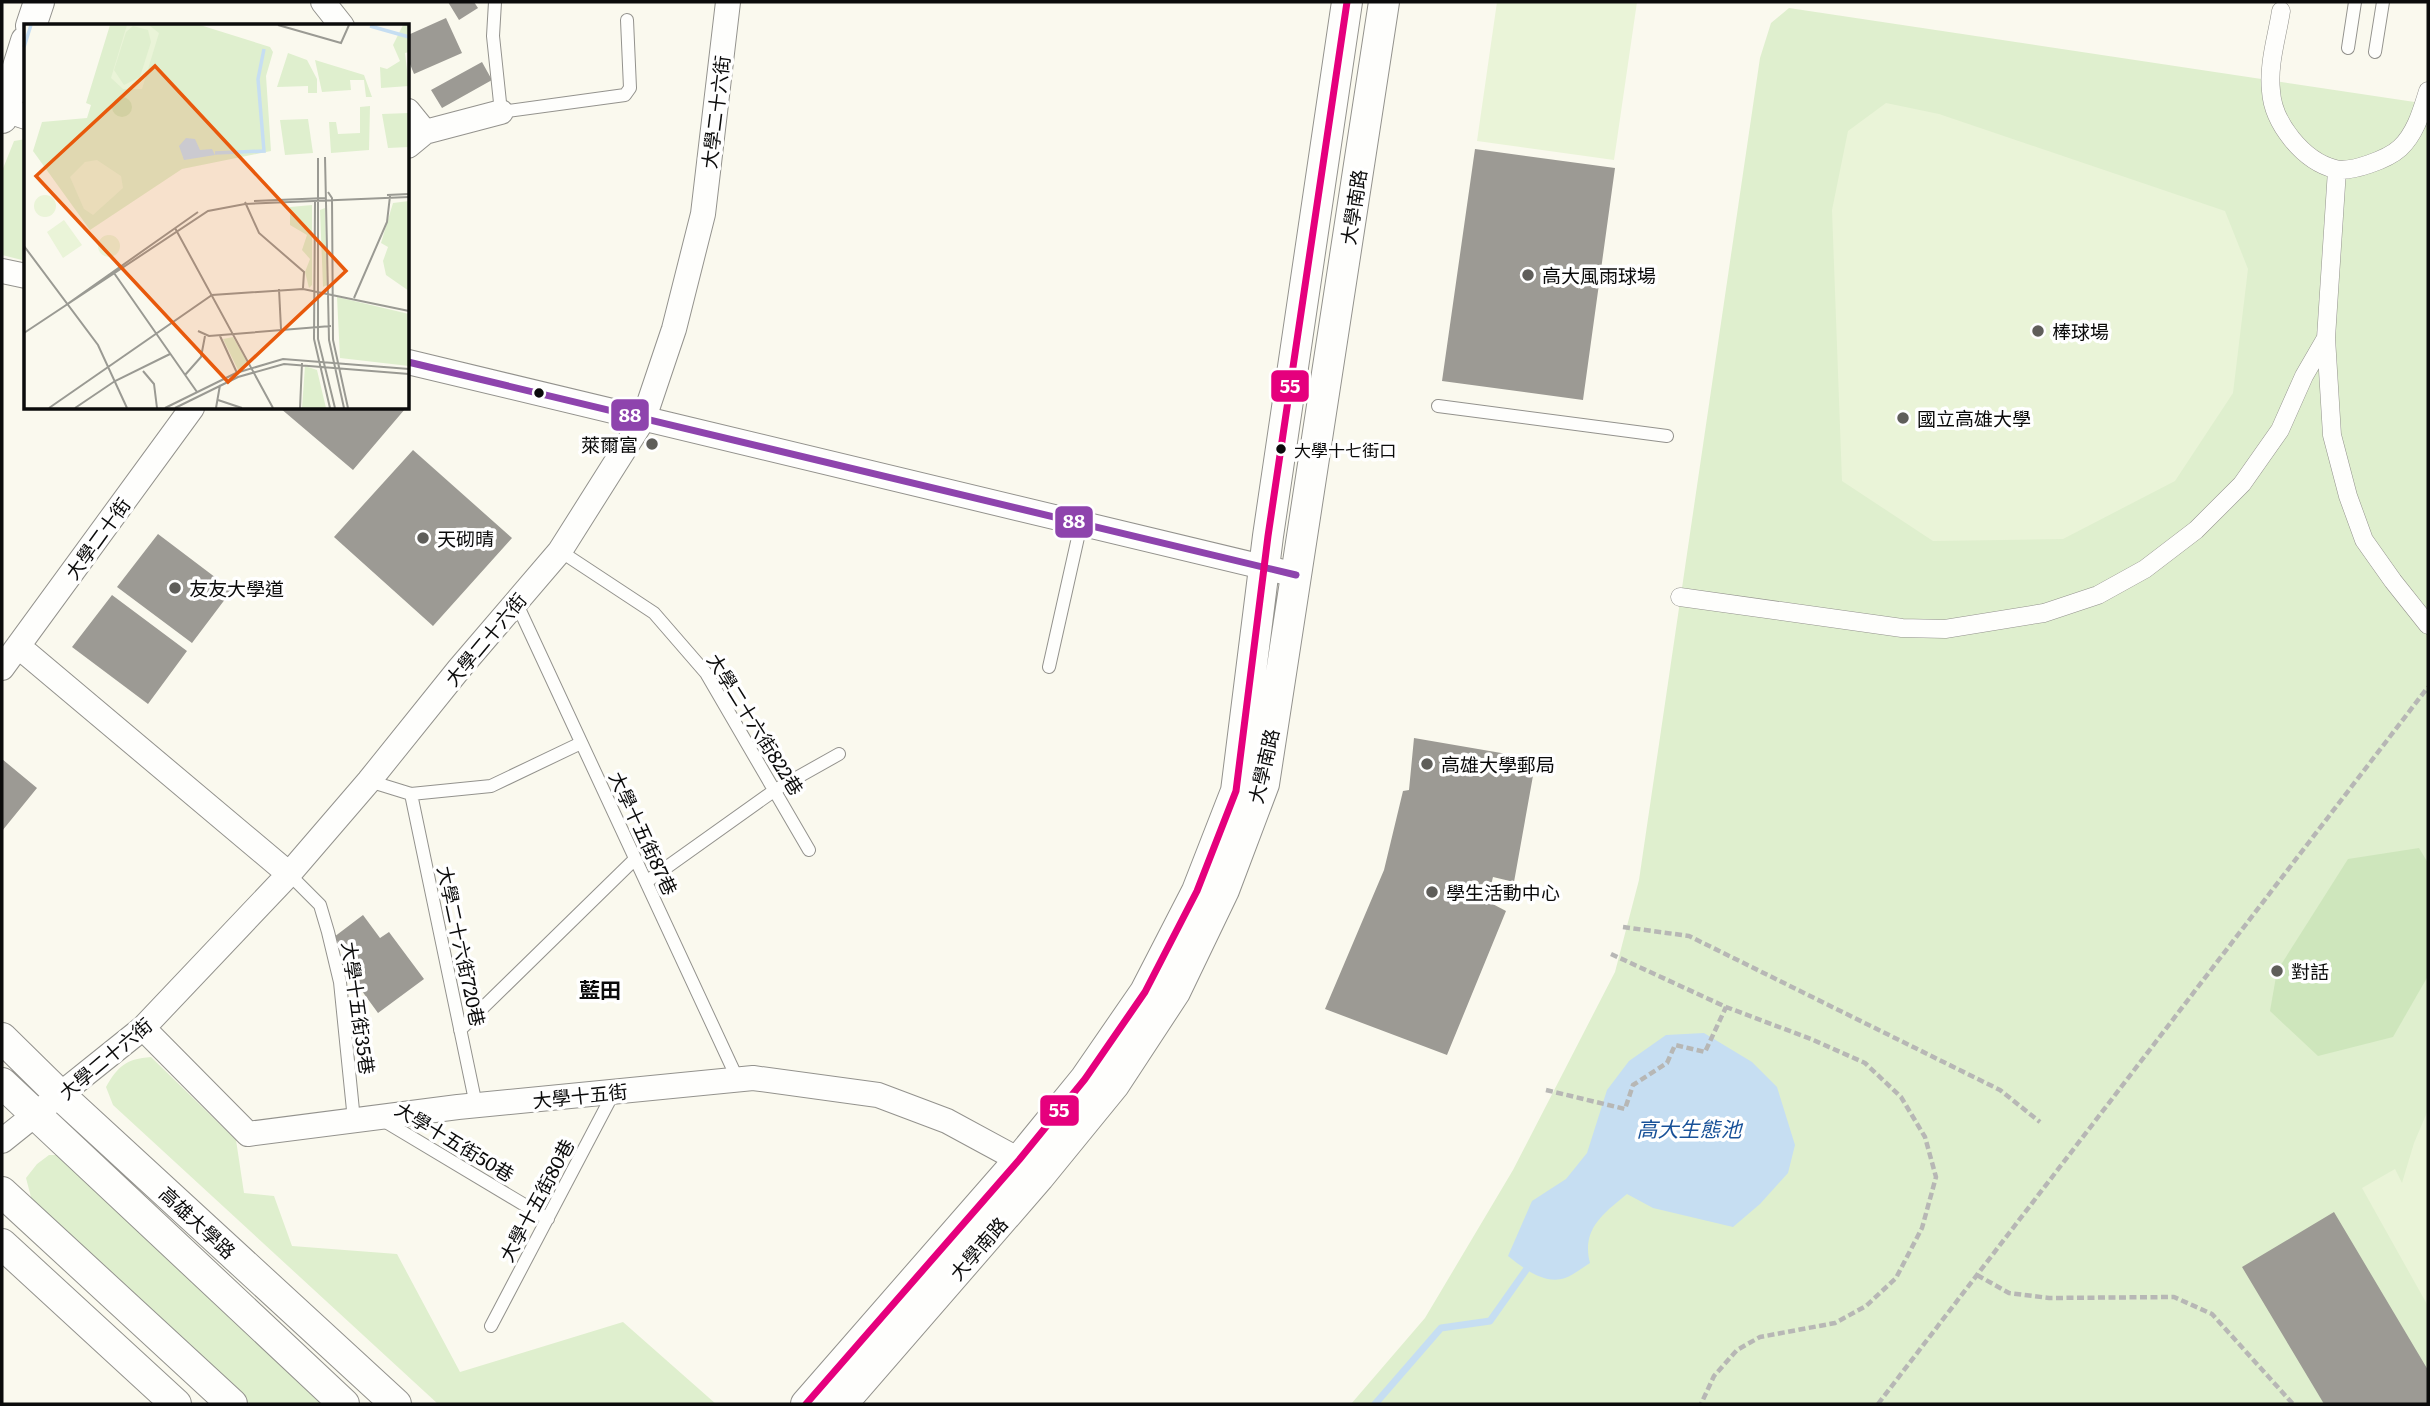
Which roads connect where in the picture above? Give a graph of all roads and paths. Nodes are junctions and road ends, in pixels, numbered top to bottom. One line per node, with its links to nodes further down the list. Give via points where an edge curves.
1 (38, 2): 11 (street)
2 (323, 2): 12 (street)
3 (495, 2): 17 (lane, via 493,36)
4 (728, 2): 28 (street, 大學二十六街, via 703,215 674,328)
5 (1347, 2): 32 (street, 大學南路)
6 (1384, 2): 33 (street, 大學南路)
7 (2355, 2): 13 (lane)
8 (2383, 2): 15 (lane)
9 (2281, 12): 21 (street, via 2271,92 2278,120 2315,160)
10 (627, 20): 17 (lane, via 630,88 625,95)
11 (32, 24)
12 (340, 24)
13 (2348, 48)
14 (24, 50): 18 (street)
15 (2375, 52)
16 (2428, 91): 21 (street, via 2418,122 2400,148 2366,166)
17 (501, 112): 20 (street)
18 (9, 114)
19 (410, 118): 20 (street)
20 (416, 139)
21 (2337, 170): 24 (street)
22 (2, 271): 23 (street)
23 (24, 276)
24 (2326, 338): 34 (street, via 2280,430 2242,484 2196,530 2145,569 2098,595 2044,613 1945,629 1902,628); 36 (street, via 2332,435 2348,496 2364,540)
25 (410, 362): 28 (street)
26 (1438, 406): 29 (lane)
27 (191, 410): 37 (street, 大學二十街)
28 (644, 418): 30 (street); 31 (street, 大學二十六街)
29 (1667, 436)
30 (1081, 524): 32 (street); 38 (lane)
31 (560, 551): 35 (street, 大學二十六街); 44 (lane, 大學二十六街822巷, via 654,613 706,673)
32 (1264, 568): 33 (street); 66 (street, 大學南路, via 1236,792 1197,891 1145,992)
33 (1296, 575): 66 (street, 大學南路, via 1264,784 1224,890 1175,992 1114,1085)
34 (1680, 597)
35 (516, 603): 41 (lane, 大學十五街87巷); 43 (street, 大學二十六街)
36 (2428, 625)
37 (18, 646): 39 (street, 大學二十街); 48 (street)
38 (1049, 667)
39 (2, 668)
40 (2428, 687): 70 (path)
41 (581, 743): 45 (lane, via 491,786); 47 (lane, 大學十五街87巷)
42 (839, 754): 44 (lane)
43 (369, 781): 45 (lane); 48 (street, 大學二十六街)
44 (775, 790): 46 (lane, 大學二十六街822巷); 49 (lane)
45 (411, 794): 54 (lane, 大學二十六街720巷)
46 (810, 850)
47 (635, 859): 49 (lane, 大學十五街87巷); 54 (lane)
48 (289, 874): 53 (street, 大學二十六街); 63 (lane, 大學十五街35巷, via 320,905)
49 (646, 883): 56 (lane, 大學十五街87巷)
50 (1623, 928): 64 (path, via 1689,936 2000,1090)
51 (1611, 954): 52 (path)
52 (1726, 1007): 58 (path, via 1705,1052 1675,1045 1667,1063 1633,1086 1625,1109); 78 (path, via 1865,1063 1901,1097 1925,1137 1936,1177 1922,1228 1896,1278 1866,1306 1835,1323 1760,1337 1737,1350 1714,1376)
53 (143, 1028): 60 (street, 大學二十六街); 63 (street, 大學十五街, via 248,1134)
54 (460, 1030): 61 (lane, 大學二十六街720巷)
55 (2, 1038): 60 (street, 高雄大學路)
56 (738, 1080): 59 (street, 大學十五街); 66 (street, 大學十五街, via 878,1094 947,1121)
57 (2, 1083): 62 (street, 高雄大學路)
58 (1546, 1090)
59 (614, 1092): 61 (street, 大學十五街); 68 (lane, 大學十五街80巷)
60 (61, 1096): 62 (street, 大學二十六街); 75 (street, 高雄大學路)
61 (476, 1105): 63 (street, 大學十五街)
62 (35, 1116): 65 (street, 大學二十六街); 74 (street, 高雄大學路)
63 (366, 1119): 68 (lane, 大學十五街50巷)
64 (2040, 1122)
65 (2, 1141)
66 (1029, 1169): 76 (street, 大學南路); 77 (street, 大學南路)
67 (2, 1192): 73 (street)
68 (548, 1219): 71 (lane, 大學十五街80巷)
69 (2, 1244): 72 (street)
70 (1977, 1275): 79 (path); 80 (path, via 2010,1293 2049,1298 2174,1297 2212,1314)
71 (491, 1326)
72 (176, 1404)
73 (232, 1404)
74 (344, 1404)
75 (396, 1404)
76 (806, 1404)
77 (842, 1404)
78 (1701, 1404)
79 (1878, 1404)
80 (2293, 1404)

